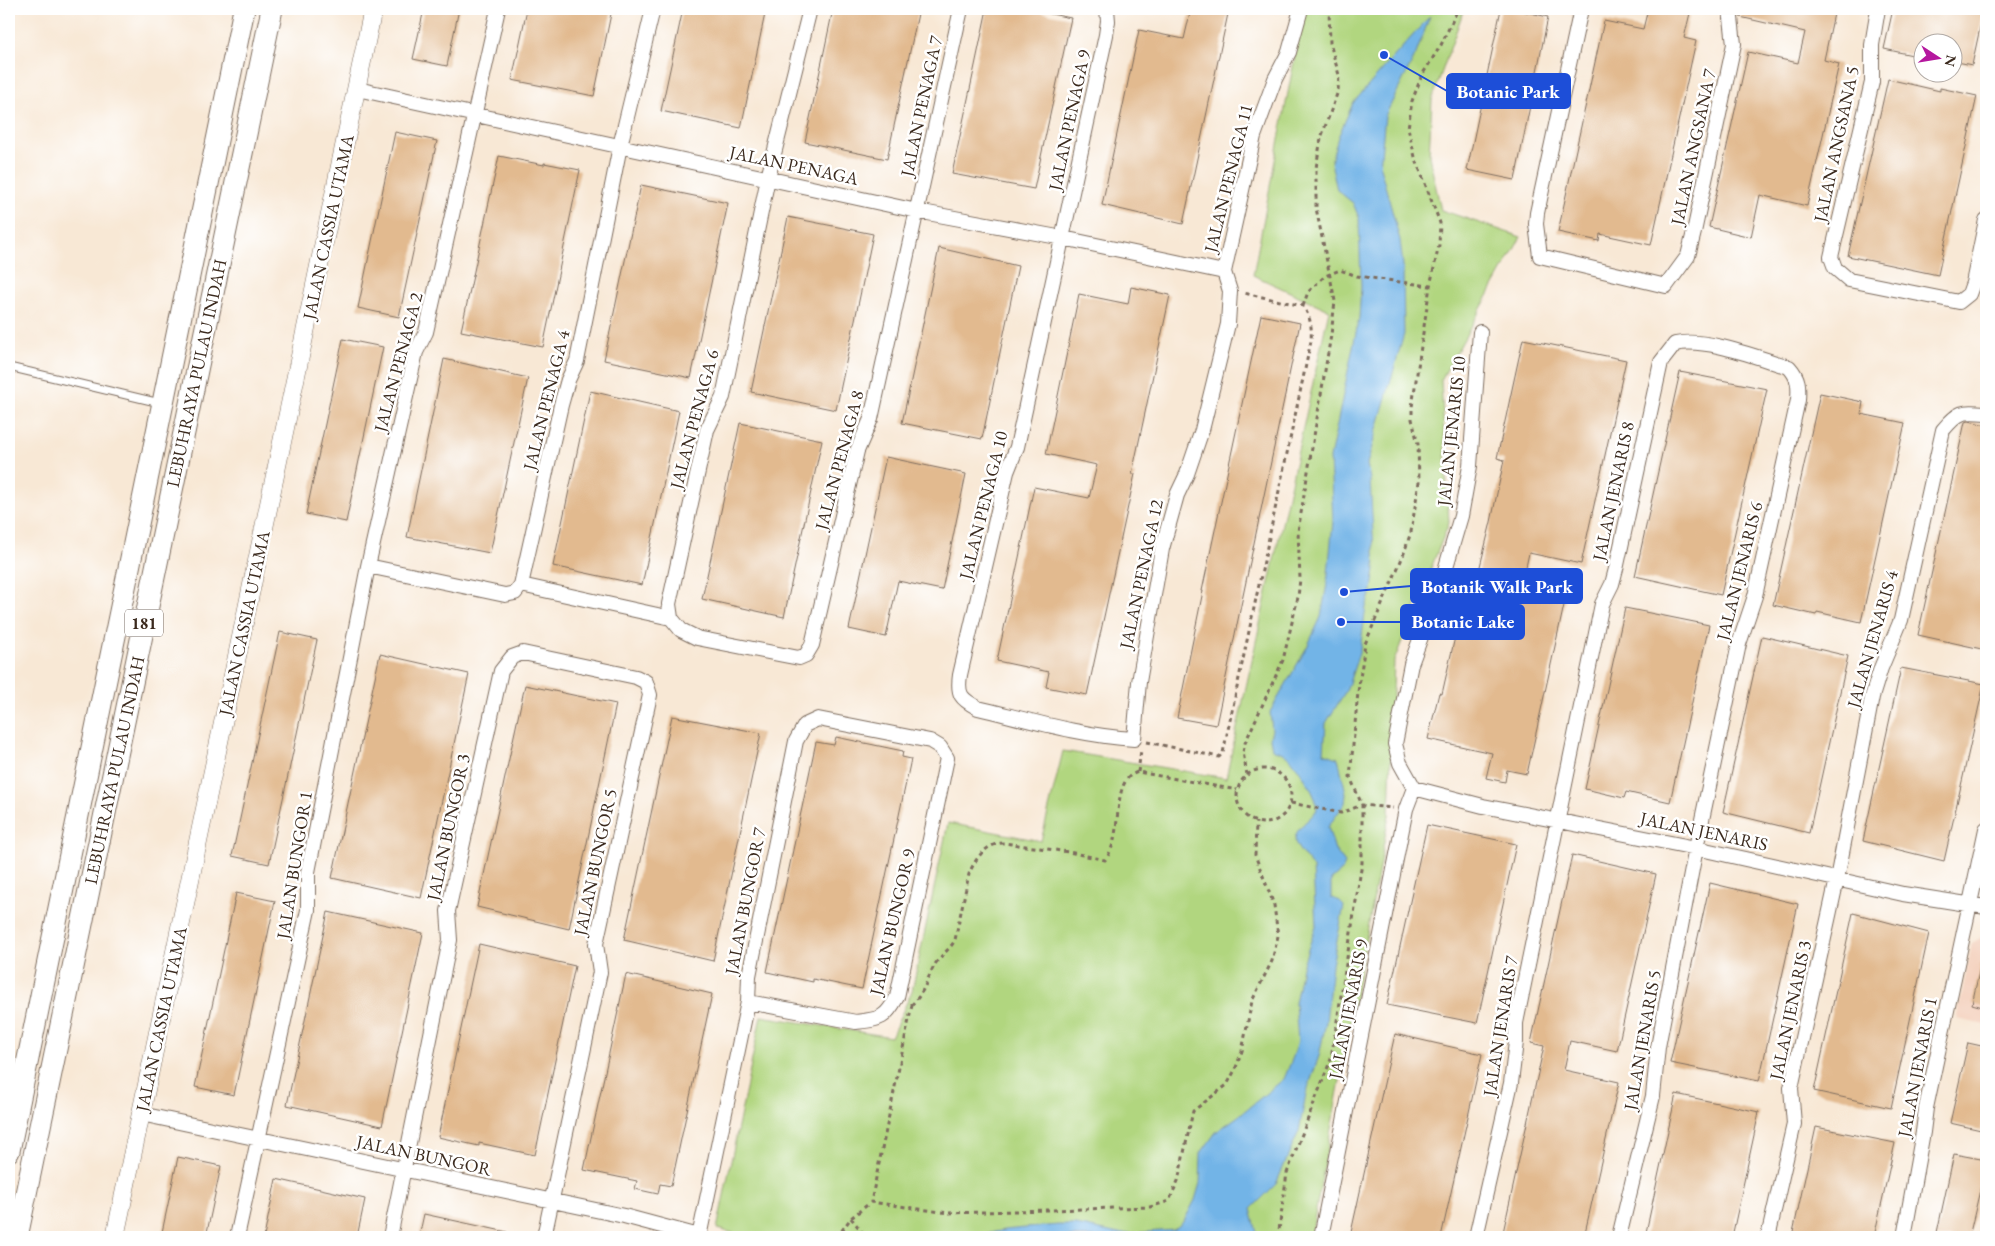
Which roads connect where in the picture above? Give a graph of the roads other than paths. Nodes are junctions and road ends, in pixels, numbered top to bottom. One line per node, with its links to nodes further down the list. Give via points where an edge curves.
1 (244, 9): 24 (main road, LEBUHRAYA PULAU INDAH / 181)
2 (272, 9): 46 (main road, LEBUHRAYA PULAU INDAH / 181)
3 (373, 9): 13 (street, JALAN CASSIA UTAMA)
4 (498, 9): 14 (street, JALAN PENAGA 2)
5 (653, 9): 15 (street, JALAN PENAGA 4)
6 (810, 9): 16 (street, JALAN PENAGA 6)
7 (961, 9): 17 (street, JALAN PENAGA 7)
8 (1107, 9): 19 (street, JALAN PENAGA 9, via 1106,36)
9 (1301, 9): 20 (street, JALAN PENAGA 11, via 1288,52 1254,136)
10 (1581, 9): 11 (street, JALAN ANGSANA 7, via 1537,213 1540,256 1666,286 1688,256 1694,232 1734,44)
11 (1730, 9)
12 (1878, 9): 18 (street, JALAN ANGSANA 5, via 1872,45 1872,82 1831,257 1835,268 1849,280 1959,302 1969,294)
13 (357, 89): 14 (street, JALAN PENAGA); 40 (street, JALAN CASSIA UTAMA)
14 (474, 116): 15 (street, JALAN PENAGA); 26 (street, JALAN PENAGA 2, via 426,332 416,352)
15 (620, 146): 16 (street, JALAN PENAGA); 27 (street, JALAN PENAGA 4, via 577,361 561,405)
16 (768, 178): 17 (street, JALAN PENAGA); 28 (street, JALAN PENAGA 6, via 723,397 707,430 669,604)
17 (917, 211): 19 (street, JALAN PENAGA); 28 (street, JALAN PENAGA 8, via 871,418 858,451 812,645 806,655 799,658 697,638 681,630)
18 (1986, 220)
19 (1063, 238): 20 (street, JALAN PENAGA); 30 (street, JALAN PENAGA 10, via 1017,447 1008,472 958,687 961,697 978,708 1042,724)
20 (1224, 272): 30 (street, JALAN PENAGA 12, via 1230,291 1228,324 1202,430 1177,494 1162,549 1139,682)
21 (1480, 332): 32 (street, JALAN JENARIS 10, via 1470,466 1461,516 1411,664 1395,744 1400,762)
22 (1729, 349): 33 (street, JALAN JENARIS 8, via 1687,341 1675,344 1661,362 1617,565 1602,604); 35 (street, JALAN JENARIS 6, via 1789,367 1799,384 1798,400 1755,596 1739,644)
23 (9, 366): 24 (lane)
24 (162, 404): 42 (main road, LEBUHRAYA PULAU INDAH / 181)
25 (1986, 413): 36 (street, JALAN JENARIS 4, via 1966,411 1943,430 1901,620 1872,697)
26 (368, 566): 27 (street, via 505,595 515,593); 41 (street, JALAN BUNGOR 1, via 308,872 308,910)
27 (521, 585): 28 (street)
28 (671, 618)
29 (584, 666): 43 (street, JALAN BUNGOR 3, via 523,653 512,657 501,671 448,911 450,940); 44 (street, JALAN BUNGOR 5, via 636,677 646,682 650,695 596,944 600,972)
30 (1138, 740)
31 (947, 758): 39 (street, JALAN BUNGOR 9, via 897,997 888,1013 856,1022); 39 (street, JALAN BUNGOR 7, via 930,741 818,718 805,724 796,741 749,976)
32 (1414, 788): 33 (street, JALAN JENARIS, via 1483,806); 51 (street, JALAN JENARIS 9, via 1406,809)
33 (1558, 820): 35 (street, JALAN JENARIS); 52 (street, JALAN JENARIS 7, via 1516,1023 1511,1083)
34 (1986, 830): 37 (street, JALAN JENARIS 1)
35 (1696, 848): 36 (street, JALAN JENARIS); 53 (street, JALAN JENARIS 5, via 1658,1047 1653,1096)
36 (1837, 879): 37 (street, JALAN JENARIS, via 1903,894); 54 (street, JALAN JENARIS 3, via 1791,1088 1794,1124)
37 (1970, 904): 38 (street, JALAN JENARIS); 55 (street, JALAN JENARIS 1, via 1926,1108)
38 (1986, 907)
39 (748, 1002): 45 (street, JALAN BUNGOR 7)
40 (141, 1114): 41 (street, JALAN BUNGOR); 47 (street, JALAN CASSIA UTAMA)
41 (259, 1140): 43 (street, JALAN BUNGOR); 48 (street, JALAN BUNGOR 1)
42 (9, 1152)
43 (405, 1170): 44 (street, JALAN BUNGOR); 49 (street, JALAN BUNGOR 3)
44 (552, 1201): 45 (street, JALAN BUNGOR); 50 (street, JALAN BUNGOR 5)
45 (699, 1236)
46 (17, 1237)
47 (115, 1237)
48 (237, 1237)
49 (390, 1237)
50 (544, 1237)
51 (1321, 1237)
52 (1476, 1237)
53 (1619, 1237)
54 (1768, 1237)
55 (1904, 1237)

